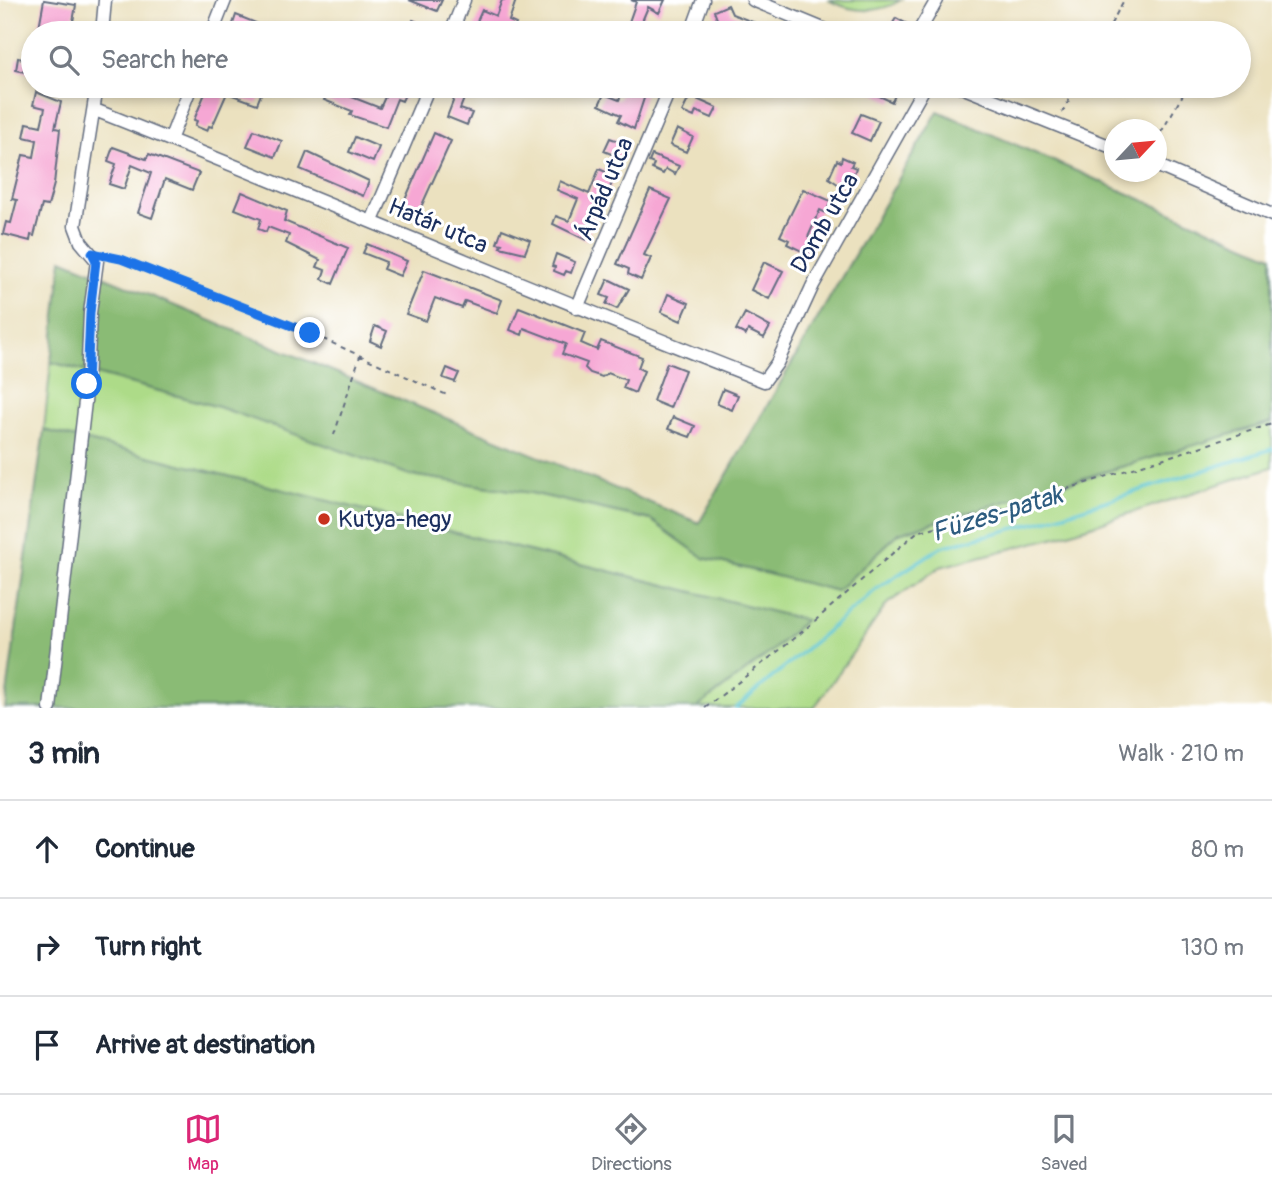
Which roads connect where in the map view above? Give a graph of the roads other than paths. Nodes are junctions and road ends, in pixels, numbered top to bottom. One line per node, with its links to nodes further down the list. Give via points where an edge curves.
1 (105, 0): 7 (street)
2 (225, 0): 8 (street)
3 (464, 0): 9 (street)
4 (703, 0): 10 (street)
5 (753, 0): 11 (street)
6 (937, 0): 12 (street)
7 (103, 21)
8 (217, 21)
9 (456, 21)
10 (695, 21)
11 (804, 21)
12 (925, 21)
13 (96, 98): 19 (street)
14 (186, 98): 20 (street)
15 (424, 98): 24 (street)
16 (666, 98): 25 (street, Árpád utca)
17 (918, 98): 26 (street, Domb utca)
18 (988, 98): 21 (street)
19 (95, 110): 20 (street, Határ utca); 27 (street, via 75,226 96,261 87,384)
20 (170, 140): 24 (street, Határ utca)
21 (1104, 144)
22 (1167, 169): 23 (street)
23 (1272, 215)
24 (372, 221): 25 (street, Határ utca)
25 (577, 309): 26 (street, Határ utca)
26 (764, 381)
27 (50, 708)

